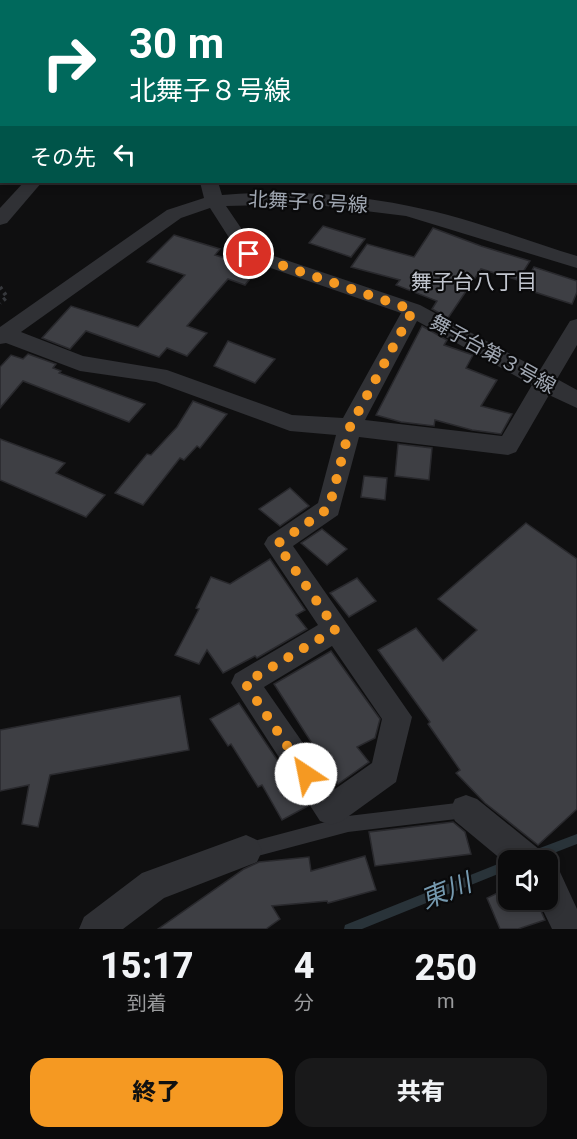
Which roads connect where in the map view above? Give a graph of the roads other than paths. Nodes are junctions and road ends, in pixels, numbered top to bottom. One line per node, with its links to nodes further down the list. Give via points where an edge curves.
1 (32, 183): 3 (street)
2 (212, 191): 4 (street, 北舞子６号線, via 408,211); 5 (street, 舞子台第３号線, via 249,254); 7 (street, 北舞子６号線)
3 (0, 219)
4 (577, 262)
5 (413, 310): 8 (street, 舞子台第３号線); 10 (street)
6 (577, 326): 8 (street)
7 (2, 335): 10 (street, via 80,363 159,375 290,423)
8 (546, 383): 9 (street, 舞子台第３号線); 10 (street, via 508,446)
9 (577, 400)
10 (350, 427): 11 (street, via 329,508 277,544)
11 (336, 629): 11 (street, via 397,717 385,772 331,810 245,683)
12 (466, 810): 13 (lane, via 348,824); 14 (street)
13 (246, 850): 16 (street, via 154,885)
14 (516, 850)
15 (558, 905): 17 (street)
16 (96, 929)
17 (569, 929)

